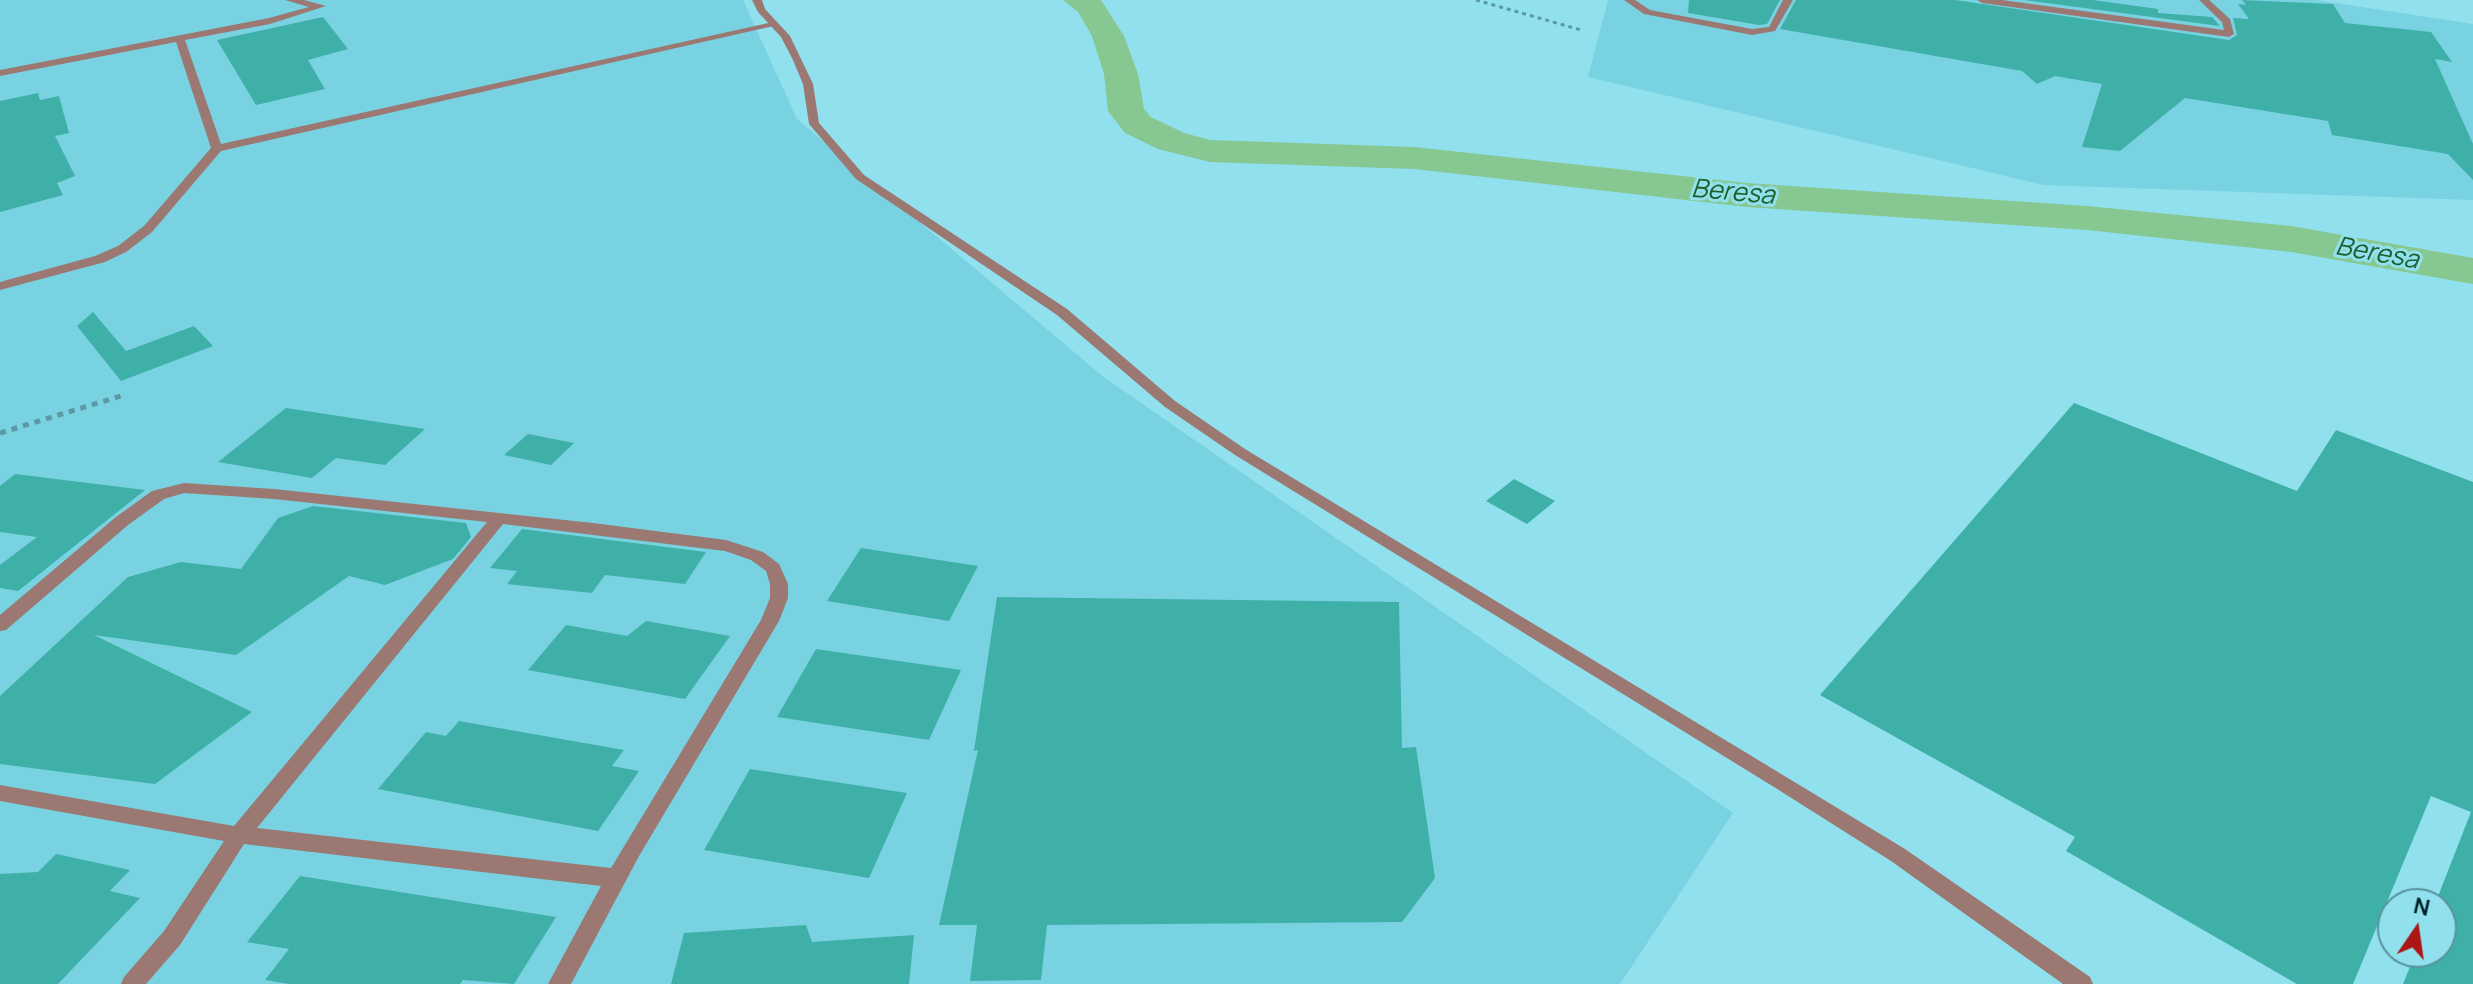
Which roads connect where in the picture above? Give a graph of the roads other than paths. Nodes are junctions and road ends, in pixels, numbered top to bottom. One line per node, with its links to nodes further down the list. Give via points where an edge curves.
1 (290, 0): 8 (street, via 321,6)
2 (757, 0): 7 (street)
3 (1629, 0): 4 (street, via 1647,12 1752,32 1772,29)
4 (1788, 0)
5 (1982, 0): 6 (street, via 2229,34 2227,21)
6 (2204, 0)
7 (773, 25): 10 (street); 19 (street, via 785,36 808,84 814,124 860,177 1038,295 1170,404 1240,452 1781,781 1898,855)
8 (179, 38): 9 (street); 10 (street)
9 (0, 73)
10 (217, 148): 11 (street, via 148,229 122,249)
11 (0, 286)
12 (499, 518): 13 (street, via 184,488 158,495 122,521); 15 (street); 16 (street, via 726,546 757,556 773,568 779,584 779,598 757,644)
13 (0, 625)
14 (0, 793): 15 (street)
15 (239, 835): 16 (street); 17 (street, via 172,938)
16 (616, 878): 18 (street)
17 (132, 984)
18 (559, 984)
19 (2082, 984)

